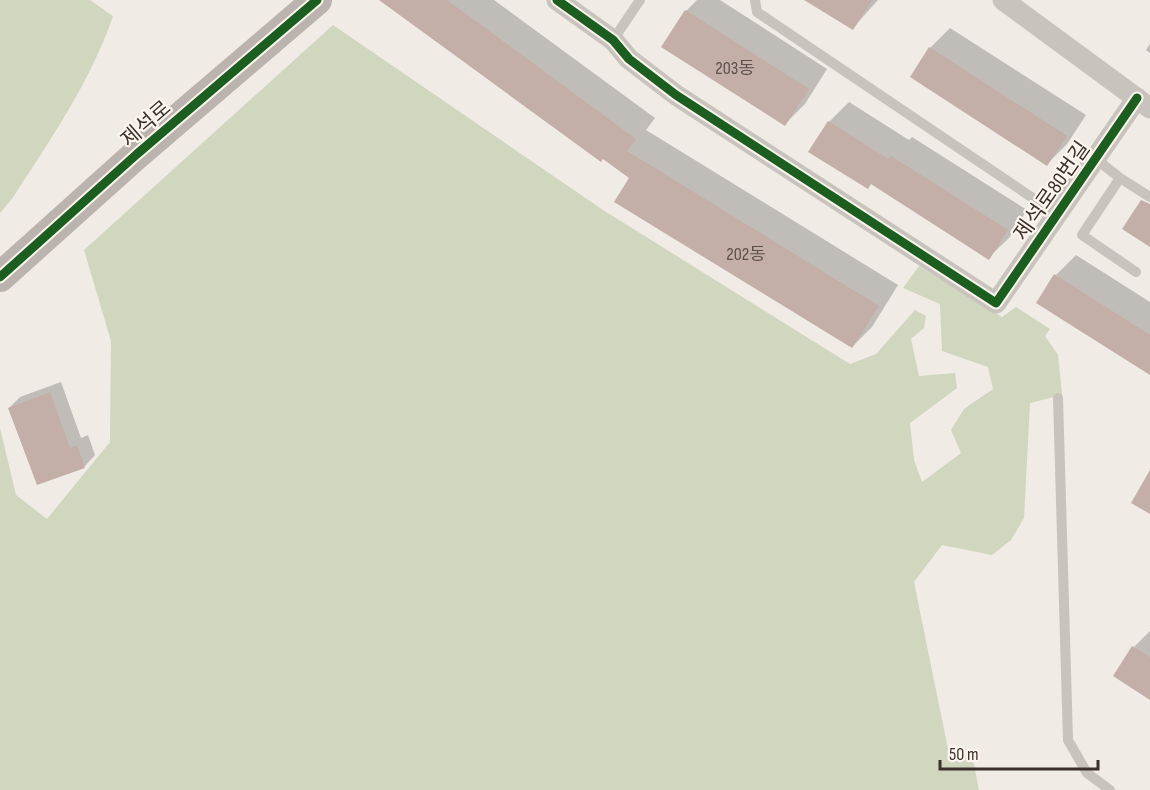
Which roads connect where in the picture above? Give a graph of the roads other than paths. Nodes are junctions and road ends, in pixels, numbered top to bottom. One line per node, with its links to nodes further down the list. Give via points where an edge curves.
1 (317, 0): 13 (street, 제석로)
2 (557, 0): 6 (street)
3 (640, 0): 6 (lane)
4 (754, 0): 11 (lane, via 757,12)
5 (1002, 0): 7 (street, 제석로80번길)
6 (613, 40): 11 (street, 제석로80번길, via 629,59 676,95 996,303)
7 (1144, 103): 8 (street, 제석로80번길)
8 (1096, 159): 9 (lane); 11 (street, 제석로80번길)
9 (1120, 178): 10 (lane); 12 (lane, via 1082,235)
10 (1150, 197)
11 (1058, 215)
12 (1136, 272)
13 (0, 277)
14 (1058, 398): 15 (lane, via 1068,740 1087,773)
15 (1110, 790)

